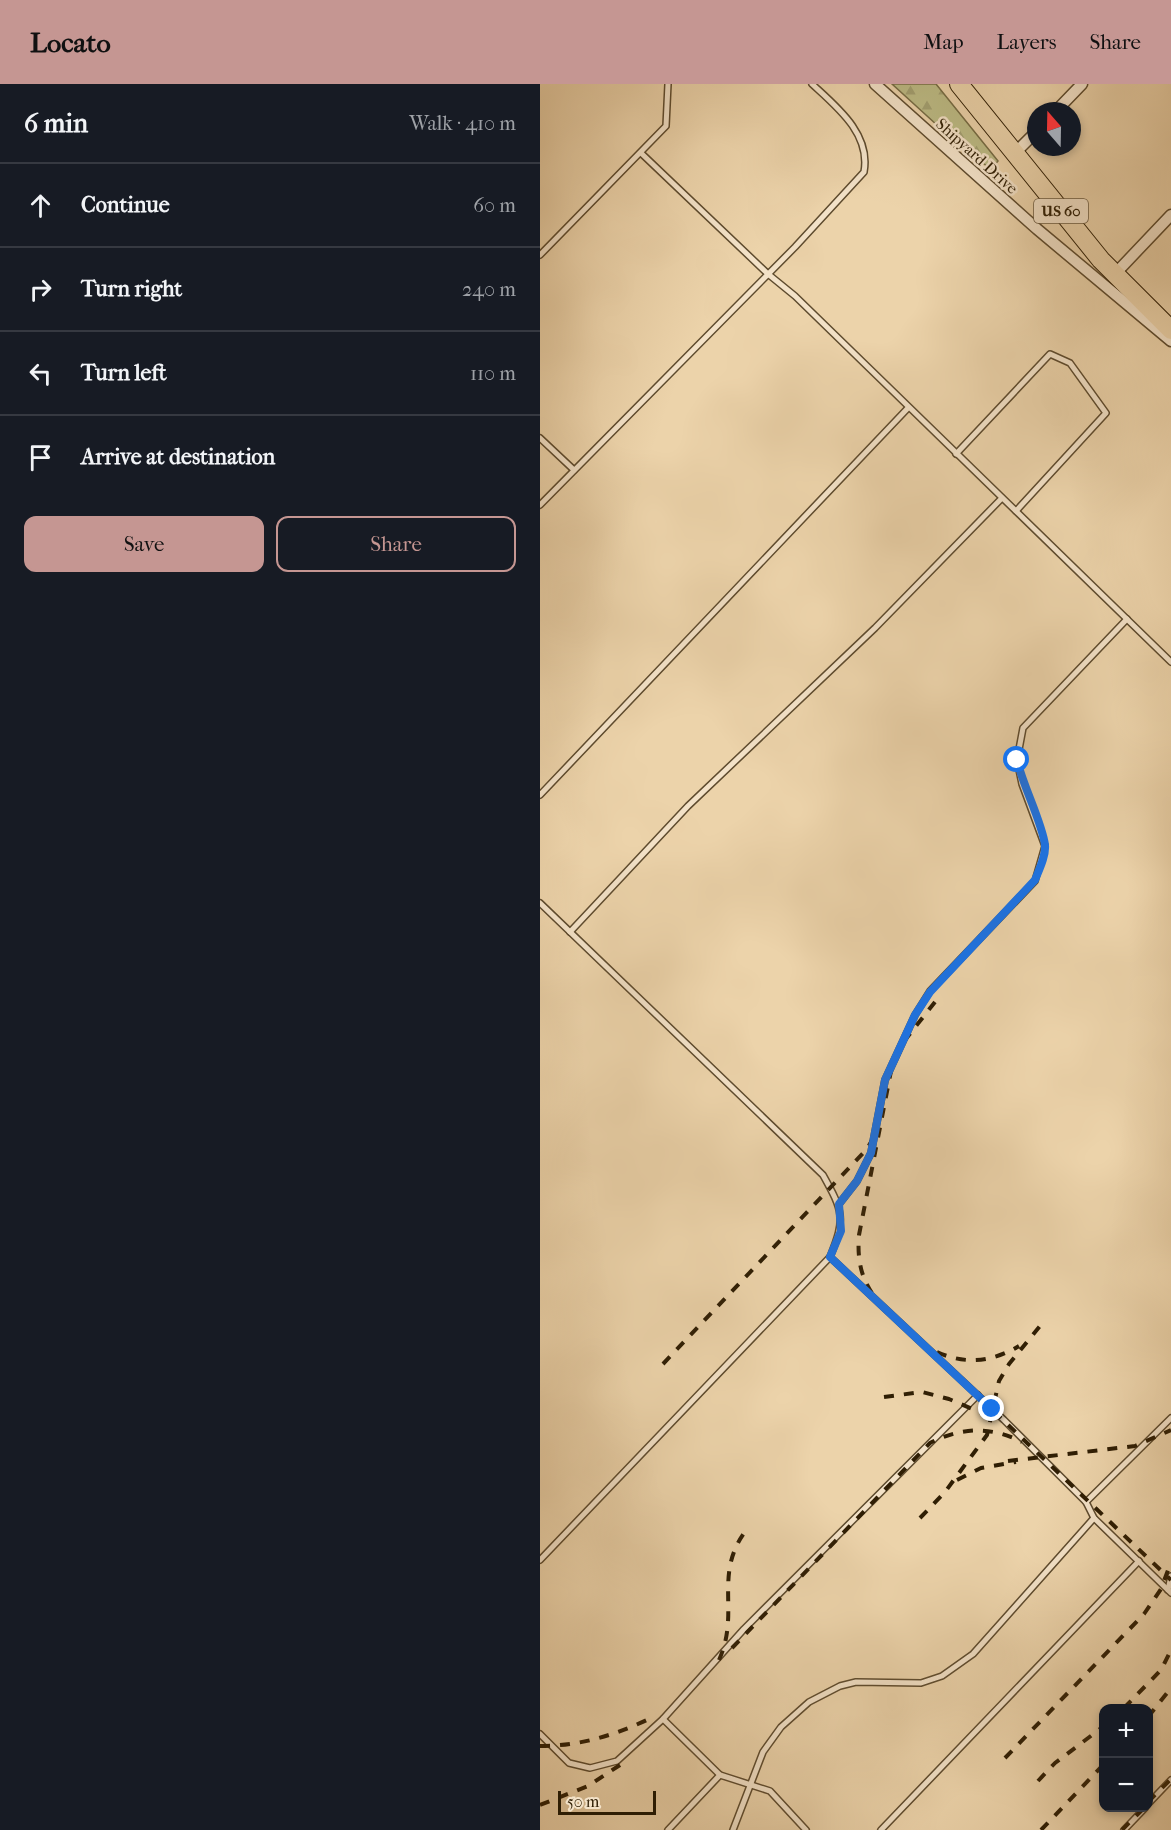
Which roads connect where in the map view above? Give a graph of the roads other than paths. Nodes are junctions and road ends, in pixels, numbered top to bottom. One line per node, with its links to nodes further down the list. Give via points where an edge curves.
1 (668, 84): 8 (lane, via 666,126)
2 (812, 84): 12 (lane, via 846,116 856,132 863,145 864,172)
3 (875, 84): 15 (street, Shipyard Drive, via 1037,229)
4 (959, 84): 9 (main road, US 60)
5 (1082, 84): 6 (street)
6 (1065, 102)
7 (1027, 141): 9 (street)
8 (641, 153): 11 (lane); 12 (lane)
9 (1015, 153): 13 (main road, US 60)
10 (1171, 215): 13 (street)
11 (540, 255)
12 (768, 274): 16 (lane); 19 (lane)
13 (1114, 274): 14 (main road, US 60)
14 (1171, 330)
15 (1171, 341)
16 (908, 408): 18 (lane); 25 (lane)
17 (540, 438): 19 (lane)
18 (956, 454): 20 (lane); 22 (lane, via 1050,354 1070,363 1106,413)
19 (574, 470): 21 (lane)
20 (1002, 498): 22 (lane); 27 (lane, via 875,628 687,806)
21 (540, 505)
22 (1016, 511): 23 (lane)
23 (1127, 619): 24 (lane); 28 (lane, via 1023,728 1017,760 1045,846 1042,864 1035,880 930,992 915,1015 885,1080 871,1153 857,1181)
24 (1171, 662)
25 (540, 795)
26 (540, 903): 27 (lane)
27 (570, 932): 28 (lane, via 823,1175)
28 (839, 1204): 29 (lane, via 841,1231)
29 (830, 1257): 30 (lane); 34 (lane)
30 (978, 1395): 32 (lane); 38 (lane, via 744,1629)
31 (1171, 1418): 32 (lane)
32 (1086, 1502): 33 (lane)
33 (1094, 1518): 35 (lane); 42 (lane, via 973,1654 942,1676 921,1683 856,1682 809,1702 781,1727 763,1752)
34 (540, 1560)
35 (1139, 1562): 37 (lane); 48 (lane)
36 (1171, 1576): 37 (lane)
37 (1169, 1591)
38 (663, 1719): 39 (lane, via 617,1761 590,1768 569,1762); 40 (lane)
39 (540, 1734)
40 (720, 1775): 42 (lane); 45 (lane)
41 (1171, 1780): 43 (lane)
42 (749, 1783): 46 (lane); 47 (lane, via 770,1791)
43 (1153, 1800)
44 (1141, 1812): 49 (lane)
45 (668, 1830)
46 (733, 1830)
47 (806, 1830)
48 (881, 1830)
49 (1124, 1830)

